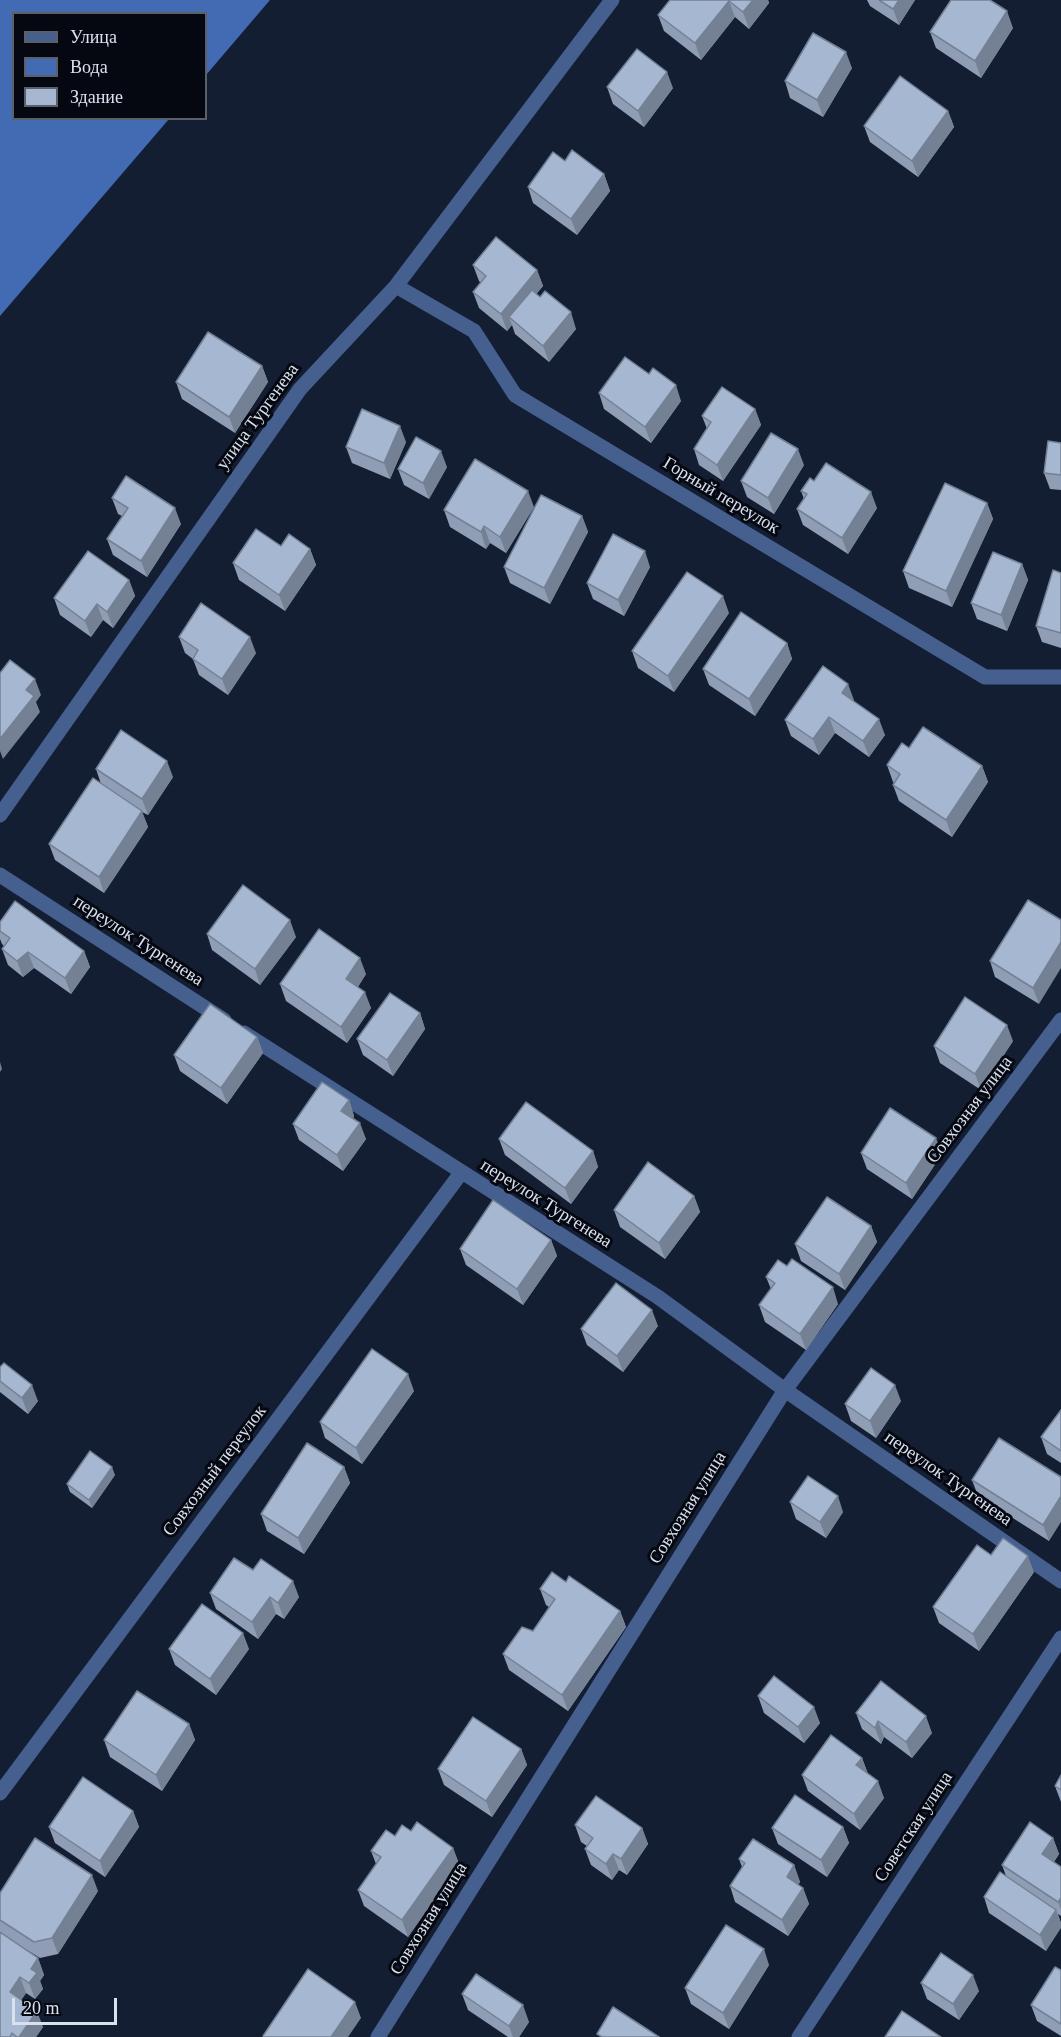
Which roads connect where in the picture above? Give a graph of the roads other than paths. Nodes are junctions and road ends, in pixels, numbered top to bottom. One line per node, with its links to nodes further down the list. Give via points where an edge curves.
1 (612, 0): 2 (street, улица Тургенева)
2 (396, 286): 3 (street, Горный переулок, via 474,331 515,395 986,677); 4 (street, улица Тургенева, via 300,389)
3 (1061, 677)
4 (0, 815)
5 (0, 875): 7 (street, переулок Тургенева)
6 (1061, 1020): 8 (street, Совхозная улица)
7 (461, 1173): 8 (street, переулок Тургенева, via 658,1297); 11 (street, Совхозный переулок)
8 (785, 1390): 9 (street, переулок Тургенева); 12 (street, Совхозная улица)
9 (1061, 1581)
10 (1061, 1638): 13 (street, Советская улица)
11 (0, 1793)
12 (378, 2037)
13 (799, 2037)

